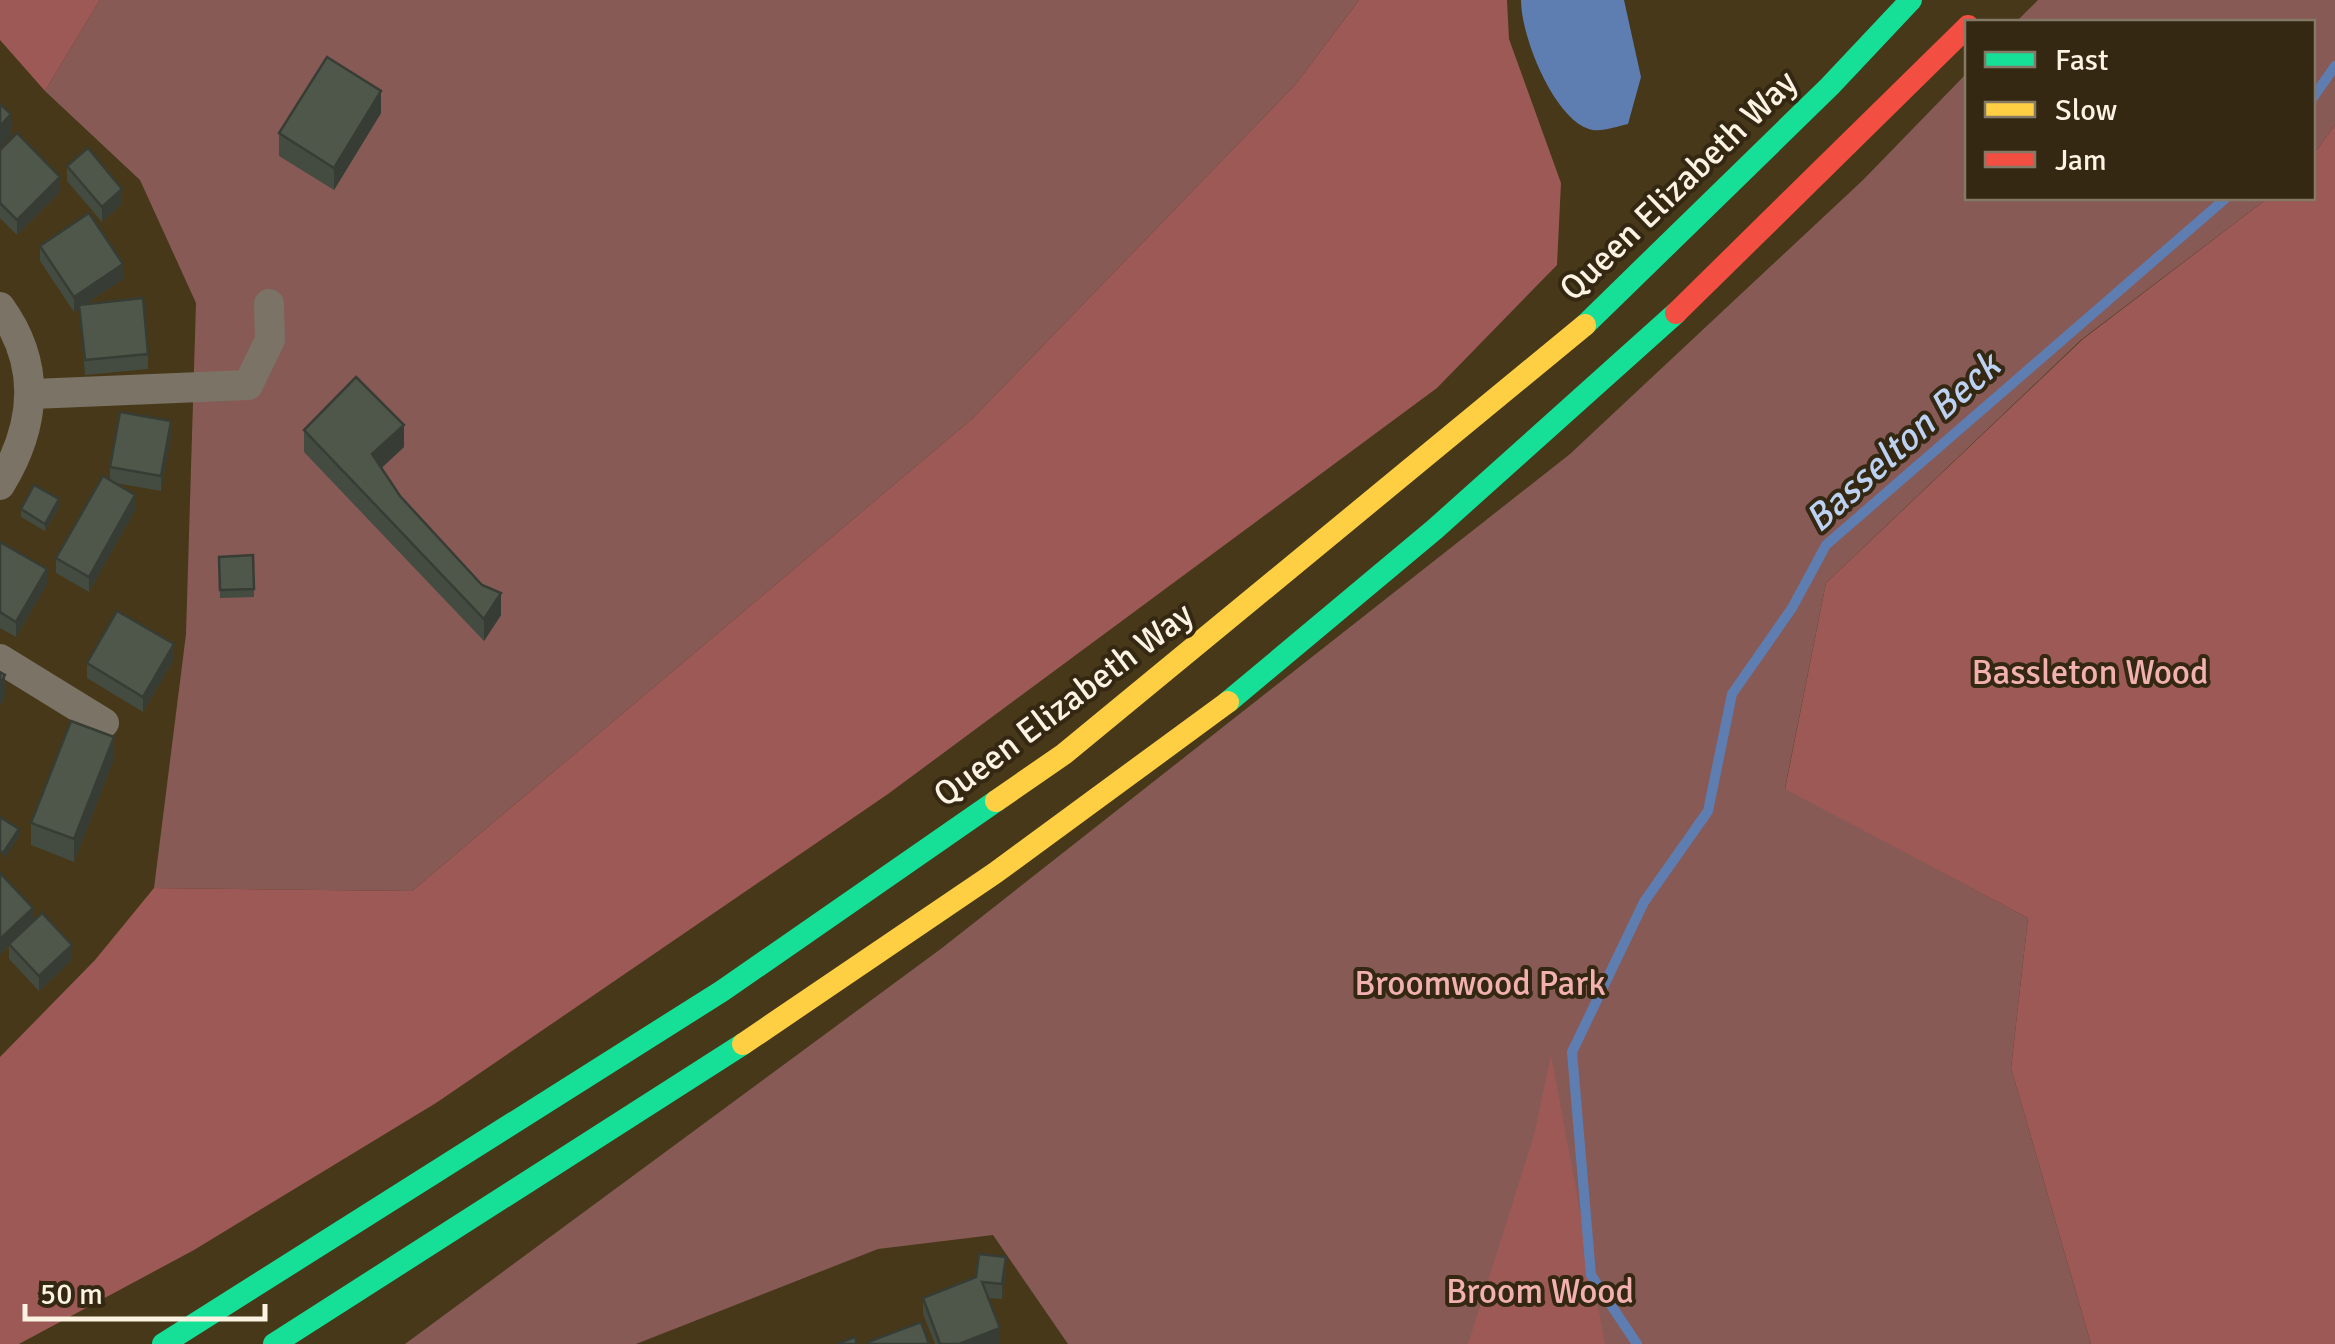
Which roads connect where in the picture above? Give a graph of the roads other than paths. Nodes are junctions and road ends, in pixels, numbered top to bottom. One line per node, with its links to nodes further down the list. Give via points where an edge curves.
1 (1911, 0): 9 (street, Queen Elizabeth Way, via 1572,338 1064,754 722,991)
2 (1965, 29): 10 (street, via 1872,128 1614,372 1372,584 1099,800 753,1038)
3 (269, 304): 5 (street, via 270,340 248,385)
4 (0, 307): 5 (street, via 12,324)
5 (32, 394): 6 (street, via 24,435)
6 (0, 485)
7 (0, 659): 8 (street)
8 (104, 723)
9 (163, 1344)
10 (274, 1344)

